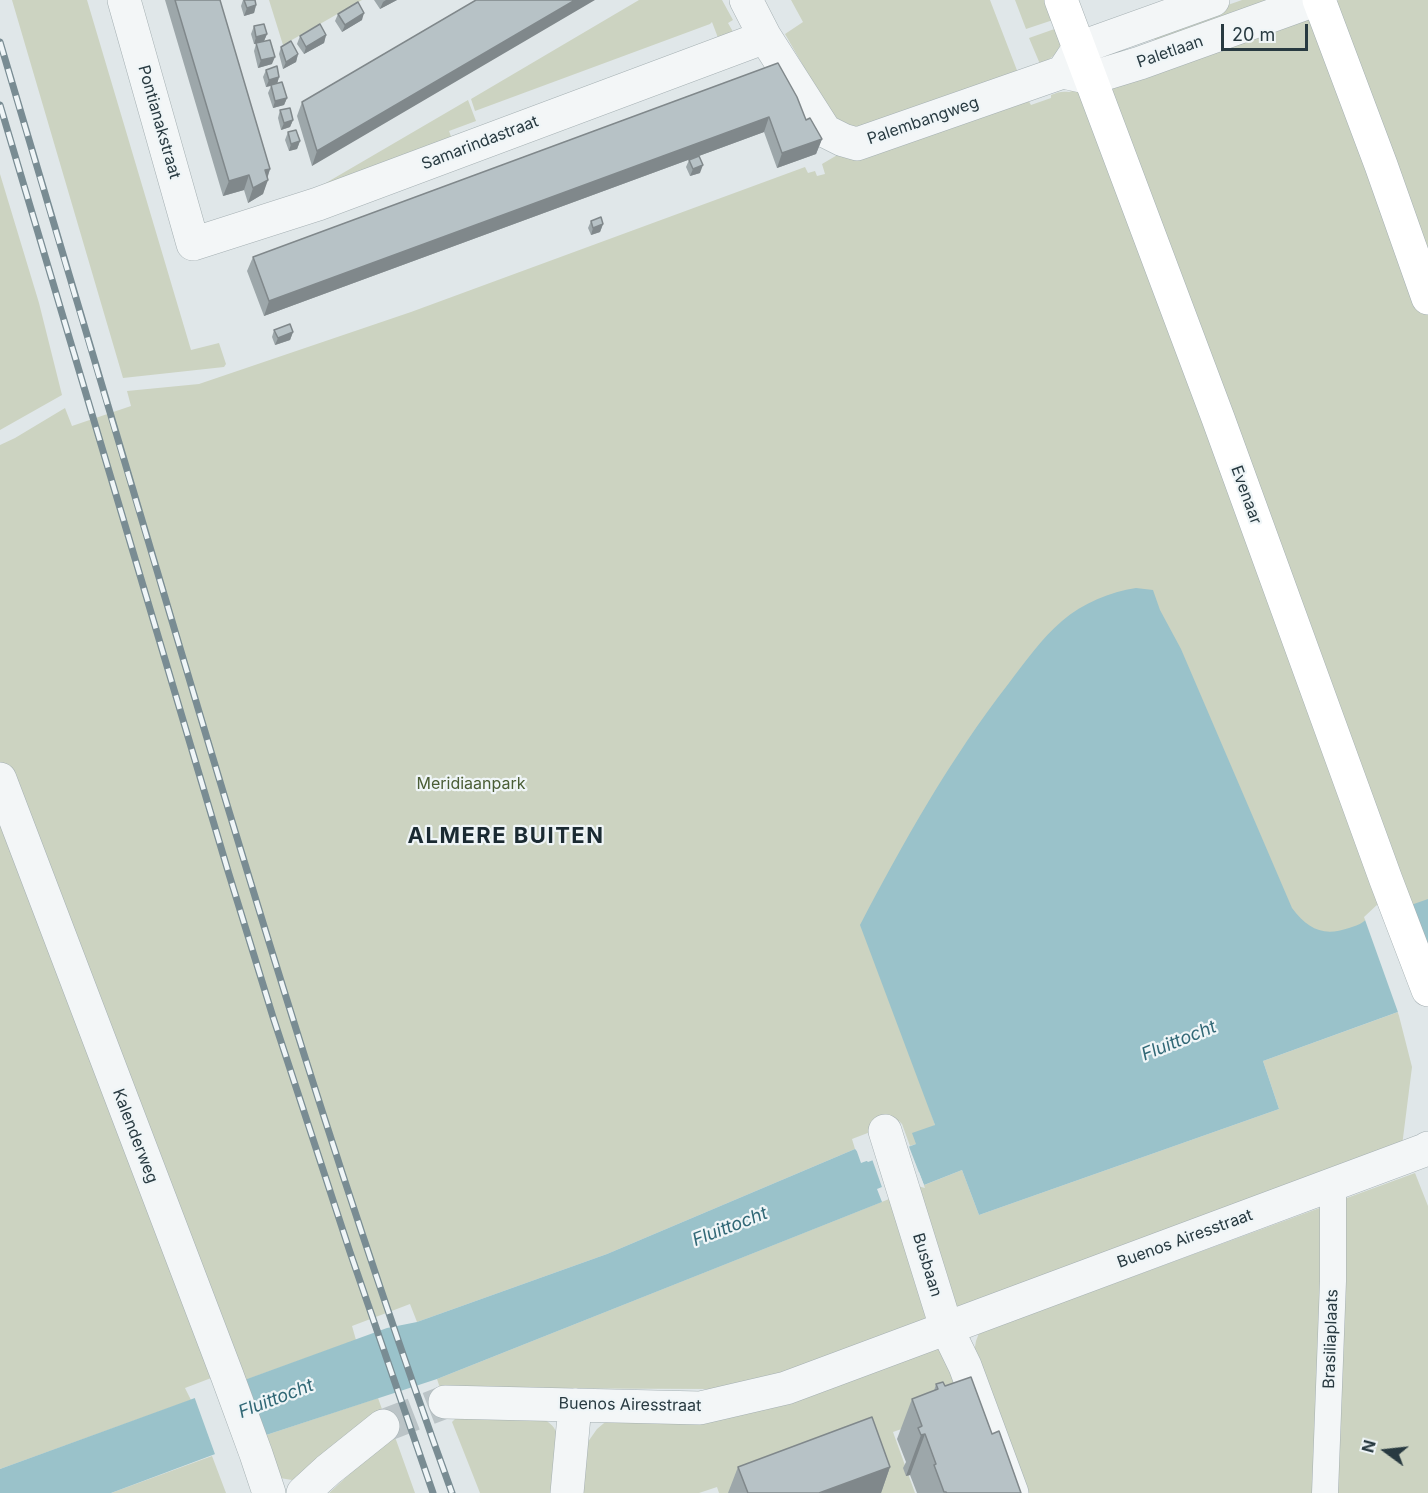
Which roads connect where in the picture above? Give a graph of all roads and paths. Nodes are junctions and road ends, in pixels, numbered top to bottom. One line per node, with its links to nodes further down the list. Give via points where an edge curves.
1 (124, 0): 8 (street, Pontianakstraat)
2 (746, 0): 6 (street, Palembangweg)
3 (1061, 0): 7 (main road, Evenaar)
4 (1213, 0): 7 (street)
5 (1317, 0): 7 (street, Paletlaan, via 1140,63); 9 (main road)
6 (765, 37): 7 (street, Palembangweg, via 825,131 857,144); 8 (street, Samarindastraat, via 318,204)
7 (1078, 66): 11 (main road, Evenaar, via 1218,418)
8 (193, 244)
9 (1428, 298)
10 (0, 779): 19 (street, Kalenderweg)
11 (1428, 990)
12 (885, 1131): 15 (street, Busbaan)
13 (1427, 1149): 14 (street, Buenos Airesstraat)
14 (1333, 1184): 15 (street, Buenos Airesstraat); 23 (street, Brasiliaplaats)
15 (946, 1328): 17 (street, Buenos Airesstraat, via 786,1388 700,1408); 22 (street, via 965,1366)
16 (445, 1402): 17 (street, Buenos Airesstraat)
17 (575, 1405): 21 (street)
18 (383, 1426): 20 (street)
19 (269, 1493)
20 (303, 1493)
21 (567, 1493)
22 (1012, 1493)
23 (1325, 1493)

